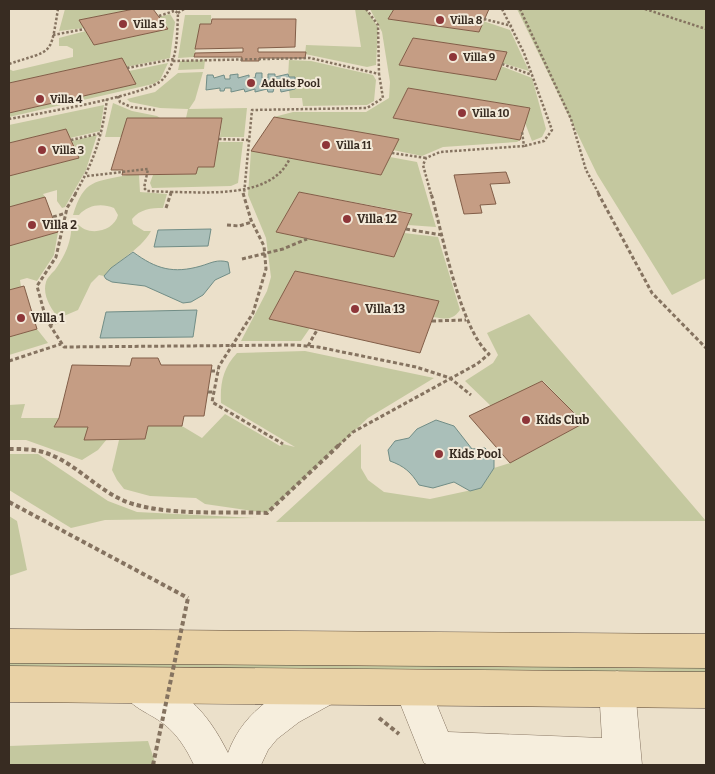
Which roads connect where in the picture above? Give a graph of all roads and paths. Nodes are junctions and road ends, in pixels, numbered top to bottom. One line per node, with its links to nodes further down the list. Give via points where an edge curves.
1 (58, 9): 14 (path)
2 (184, 9): 8 (path)
3 (366, 9): 19 (path, via 378,25)
4 (502, 9): 11 (path)
5 (520, 9): 55 (path, via 571,119 586,170 652,293)
6 (645, 9): 13 (path)
7 (173, 10): 8 (path); 9 (path)
8 (178, 13): 15 (path)
9 (159, 16)
10 (484, 19): 11 (path)
11 (512, 26): 20 (path)
12 (85, 29): 14 (path)
13 (706, 29)
14 (53, 35): 16 (path, via 48,51)
15 (174, 60): 18 (path); 19 (path, via 310,58); 21 (path, via 164,80 156,86)
16 (9, 64)
17 (502, 64): 20 (path)
18 (127, 68)
19 (380, 74): 29 (path, via 383,98 376,105 355,110 252,110)
20 (533, 76): 30 (path, via 552,130 544,141)
21 (118, 96): 22 (path); 23 (path, via 120,102 131,107)
22 (107, 99): 24 (path); 25 (path)
23 (154, 110)
24 (9, 120)
25 (102, 132): 28 (path); 34 (path)
26 (522, 132): 30 (path)
27 (219, 139): 29 (path)
28 (71, 140)
29 (249, 140): 35 (path)
30 (524, 146): 33 (path, via 440,152)
31 (392, 154): 33 (path)
32 (290, 158): 35 (path, via 285,170 271,180)
33 (426, 158): 43 (path, via 423,165)
34 (87, 176): 36 (path, via 148,169 144,188 147,191); 38 (path)
35 (243, 188): 36 (path); 40 (path)
36 (171, 192): 37 (path)
37 (166, 208)
38 (66, 213): 39 (path); 50 (path, via 56,257 38,286 41,310)
39 (53, 217)
40 (252, 222): 41 (path); 45 (path)
41 (227, 225)
42 (406, 229): 43 (path)
43 (442, 235): 47 (path)
44 (307, 239): 45 (path)
45 (265, 254): 46 (path); 53 (path, via 266,269 253,313)
46 (242, 259)
47 (466, 320): 48 (path); 59 (path, via 489,354)
48 (432, 321)
49 (58, 322): 50 (path)
50 (49, 325): 52 (path)
51 (317, 330): 54 (path)
52 (61, 344): 53 (path, via 64,348); 56 (path)
53 (232, 346): 54 (path); 57 (path)
54 (308, 346): 59 (path, via 416,367)
55 (706, 348)
56 (9, 361)
57 (218, 371): 58 (path); 61 (path)
58 (211, 372)
59 (450, 378): 62 (path); 64 (path, via 353,432 267,513 150,507 120,500 68,462 36,449)
60 (208, 392): 61 (path)
61 (214, 392): 63 (path, via 212,402)
62 (471, 395)
63 (282, 444)
64 (9, 449)
65 (9, 502): 77 (path, bridge, via 188,598)
66 (9, 646): 67 (main road)
67 (706, 651)
68 (9, 684): 69 (main road)
69 (138, 687): 70 (main road); 78 (street, via 178,712 200,735)
70 (326, 688): 71 (main road); 79 (street, via 287,708 262,726)
71 (412, 688): 72 (main road); 76 (street, via 437,750)
72 (617, 689): 73 (main road); 76 (street)
73 (706, 690)
74 (373, 714): 75 (path)
75 (406, 742)
76 (622, 761)
77 (153, 765)
78 (214, 765)
79 (242, 765)

